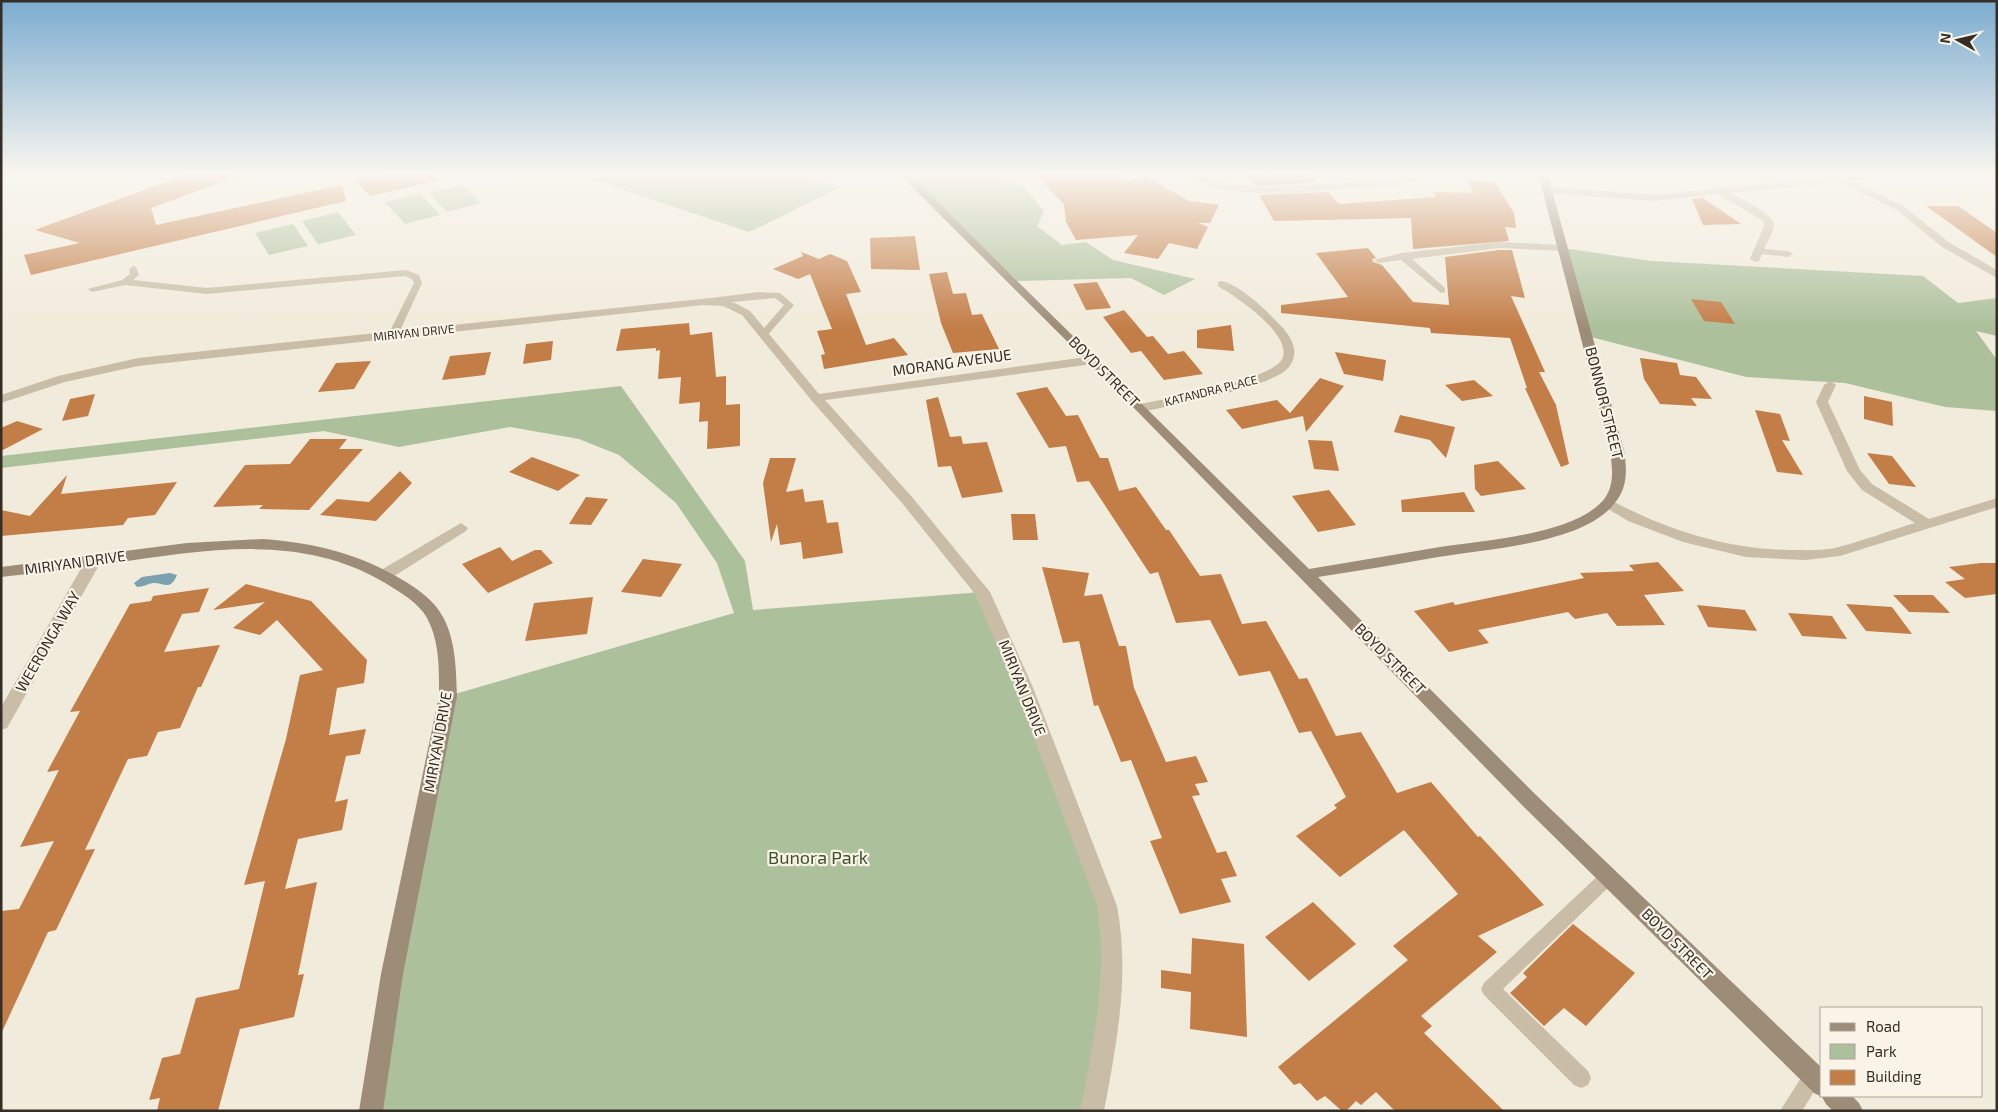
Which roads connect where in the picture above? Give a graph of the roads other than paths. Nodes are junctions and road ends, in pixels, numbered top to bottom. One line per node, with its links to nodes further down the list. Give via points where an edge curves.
1 (956, 225): 18 (street, BOYD STREET)
2 (1557, 225): 5 (street, BONNOR STREET)
3 (1768, 225): 6 (street, via 1756,255)
4 (1922, 225): 10 (street, via 1946,245)
5 (1563, 248): 7 (street, via 1499,245); 23 (street, BONNOR STREET, via 1617,450 1620,476 1615,492)
6 (1788, 254)
7 (1402, 256): 8 (street); 14 (street)
8 (1378, 260)
9 (133, 269): 11 (lane, via 135,275)
10 (1997, 275)
11 (125, 282): 13 (lane); 16 (lane, via 207,291 406,274 416,277 418,283)
12 (1222, 284): 22 (street, KATANDRA PLACE, via 1253,303 1278,330 1290,355 1285,366 1257,380)
13 (92, 289)
14 (1441, 290)
15 (712, 302): 16 (street, MIRIYAN DRIVE); 17 (street, MIRIYAN DRIVE, via 729,302 736,306); 17 (lane, MIRIYAN DRIVE, via 777,295 789,304)
16 (393, 335): 21 (street, MIRIYAN DRIVE, via 138,362 62,379)
17 (764, 335): 20 (street, MIRIYAN DRIVE)
18 (1093, 360): 20 (street, MORANG AVENUE); 22 (street, BOYD STREET)
19 (1830, 385): 25 (street, via 1822,402 1854,471 1867,487)
20 (816, 398): 37 (street, MIRIYAN DRIVE, via 907,500 982,592 1023,684 1107,906 1113,933 1112,1004)
21 (1, 399)
22 (1141, 408): 30 (street, BOYD STREET)
23 (1606, 504): 25 (street, via 1627,516 1689,540 1755,554 1784,556 1835,553); 30 (street, BONNOR STREET, via 1590,516 1537,536)
24 (1993, 506): 25 (street)
25 (1929, 525)
26 (461, 528): 29 (street)
27 (94, 560): 28 (street, MIRIYAN DRIVE); 29 (street, MIRIYAN DRIVE, via 200,547 287,545 344,555); 31 (street, WEERONGA WAY)
28 (1, 572)
29 (386, 574): 36 (street, MIRIYAN DRIVE, via 429,609 443,643 448,667 448,696 392,974 373,1086)
30 (1308, 574): 32 (street, BOYD STREET)
31 (1, 723)
32 (1608, 876): 33 (lane, via 1490,989); 34 (street, BOYD STREET)
33 (1581, 1078)
34 (1817, 1081): 38 (lane)
35 (1835, 1097): 39 (street)
36 (372, 1111)
37 (1092, 1111)
38 (1790, 1111)
39 (1851, 1111)

